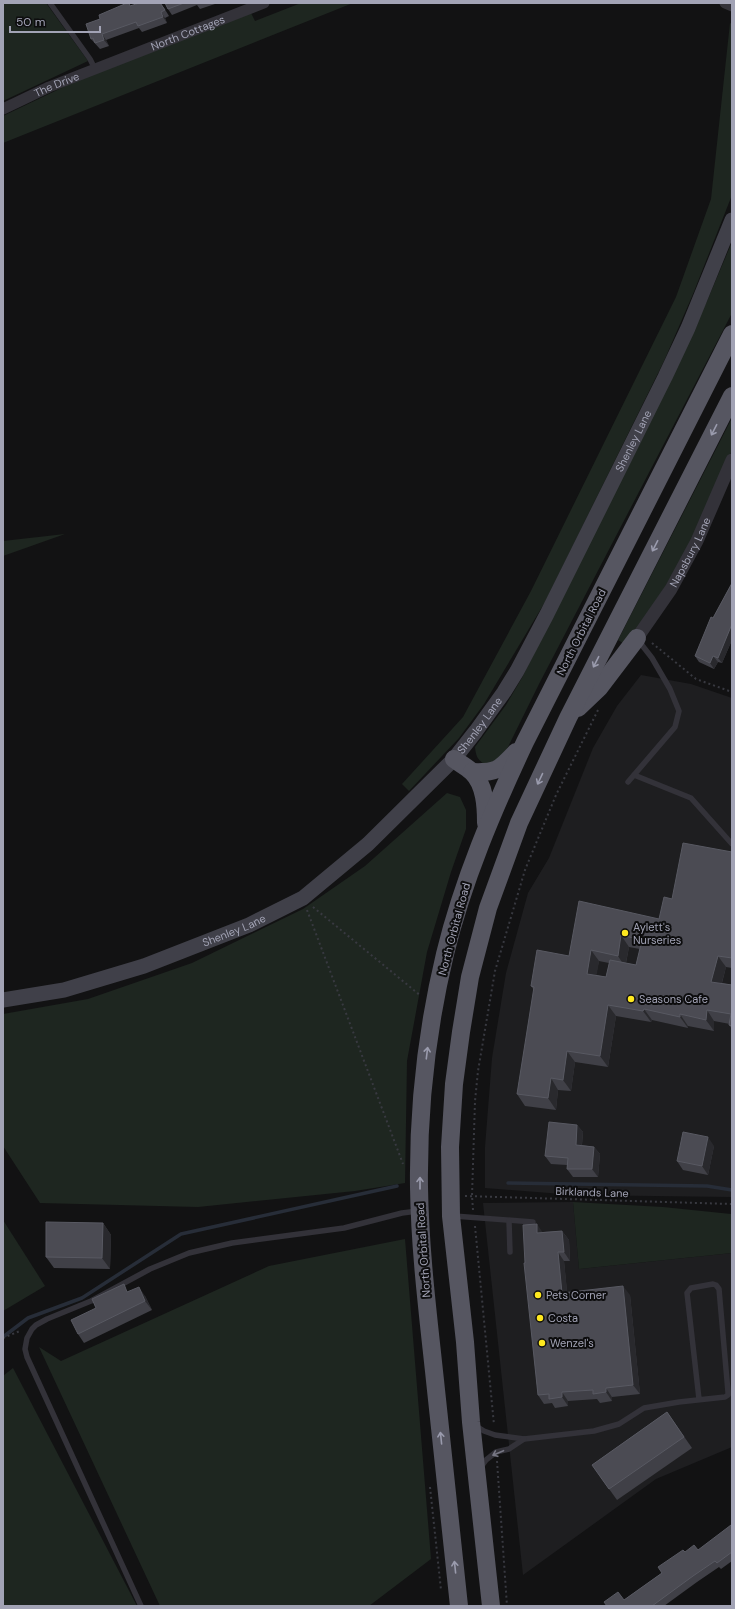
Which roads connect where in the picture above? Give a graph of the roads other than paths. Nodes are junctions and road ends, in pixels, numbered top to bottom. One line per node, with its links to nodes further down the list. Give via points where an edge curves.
1 (50, 3): 6 (lane)
2 (264, 3): 5 (street, North Cottages)
3 (725, 3): 4 (street)
4 (732, 6)
5 (111, 62): 6 (street, The Drive)
6 (95, 69): 7 (street, The Drive)
7 (3, 109)
8 (732, 220): 15 (main road, Shenley Lane, via 666,377 543,621 504,692)
9 (732, 334): 14 (highway, North Orbital Road)
10 (732, 396): 13 (highway, one-way to 13)
11 (732, 460): 12 (street, Napsbury Lane, via 697,541 670,589)
12 (639, 635): 13 (highway, via 599,688); 17 (lane, via 670,689 679,711 674,727)
13 (568, 718): 23 (highway, one-way to 23, via 517,830 488,908 470,977 454,1084 450,1147)
14 (525, 742): 16 (highway, via 496,771); 19 (highway, North Orbital Road)
15 (454, 759): 16 (highway); 21 (main road, Shenley Lane, via 368,844 302,898 250,926 144,966 64,990)
16 (472, 772): 19 (highway, via 486,801)
17 (634, 775): 18 (lane); 20 (lane, via 691,798)
18 (628, 782)
19 (485, 829): 22 (highway, North Orbital Road, one-way to 19, via 421,1122 434,1007 447,946)
20 (732, 844)
21 (3, 1000)
22 (420, 1210): 31 (lane, via 344,1228 199,1250 150,1269 91,1301 47,1319 32,1329 26,1343 27,1357); 32 (highway, North Orbital Road, one-way to 22, via 424,1275)
23 (451, 1216): 24 (lane); 28 (highway)
24 (508, 1221): 25 (lane); 26 (lane)
25 (533, 1222)
26 (510, 1252)
27 (699, 1399): 27 (lane, via 728,1395 719,1289 713,1284 690,1288 688,1293); 29 (lane, via 644,1408 619,1424 594,1431)
28 (471, 1422): 29 (lane, via 495,1435); 30 (highway)
29 (524, 1439): 30 (lane, one-way to 30, via 509,1449 496,1452 486,1460)
30 (477, 1473): 33 (highway)
31 (141, 1606)
32 (459, 1606)
33 (491, 1606)

